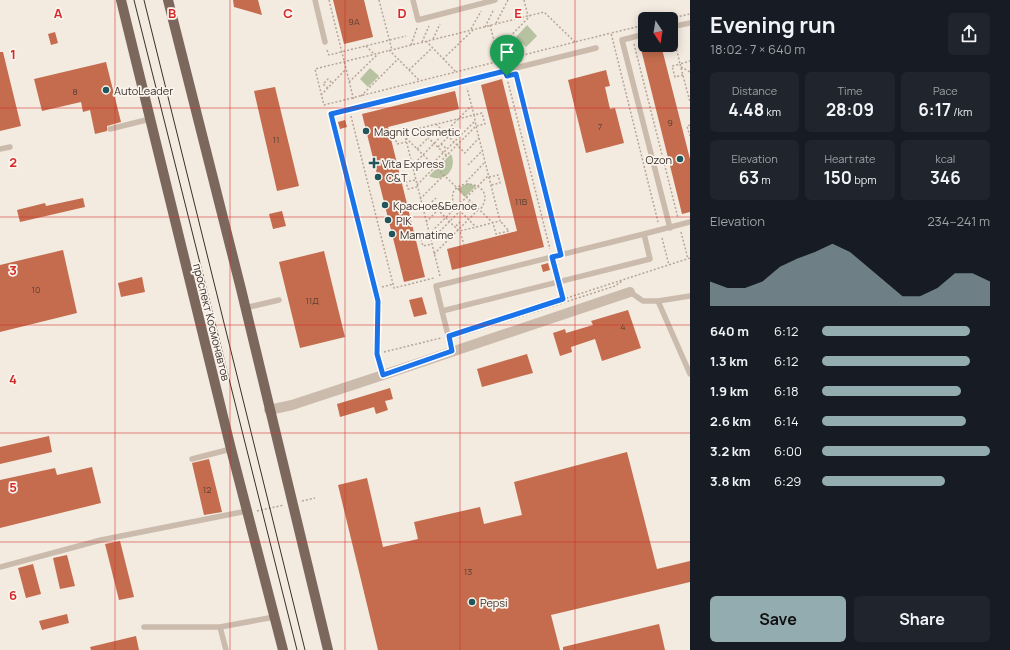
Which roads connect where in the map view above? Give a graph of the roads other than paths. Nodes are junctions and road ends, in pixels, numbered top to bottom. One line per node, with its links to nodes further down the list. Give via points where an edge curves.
1 (121, 0): 12 (main road, проспект Космонавтов)
2 (168, 0): 24 (main road)
3 (315, 0): 9 (lane)
4 (413, 0): 5 (lane, via 418,20)
5 (495, 0)
6 (690, 23): 7 (lane)
7 (678, 26)
8 (638, 36): 17 (lane, via 622,40)
9 (325, 42)
10 (596, 48): 11 (lane)
11 (515, 71): 19 (lane); 28 (lane, via 505,71 331,114 378,301 377,354)
12 (150, 119): 13 (lane); 30 (main road, проспект Космонавтов)
13 (110, 128)
14 (10, 147): 15 (lane)
15 (0, 149)
16 (690, 222): 17 (lane)
17 (670, 228): 18 (lane)
18 (644, 234): 19 (lane); 25 (lane, via 650,259)
19 (561, 255): 25 (lane, via 436,286)
20 (630, 292): 23 (lane, via 643,301); 26 (street)
21 (690, 296): 23 (lane)
22 (278, 300): 24 (lane)
23 (658, 301): 27 (lane)
24 (245, 308): 29 (main road)
25 (442, 311): 26 (lane)
26 (452, 351): 28 (street)
27 (690, 374)
28 (383, 375): 29 (street)
29 (269, 410): 39 (main road)
30 (231, 449): 31 (lane); 32 (main road, проспект Космонавтов)
31 (192, 459)
32 (247, 512): 33 (lane, via 101,540); 34 (main road, проспект Космонавтов)
33 (0, 566)
34 (274, 617): 36 (lane); 38 (main road, проспект Космонавтов)
35 (144, 627): 36 (lane)
36 (220, 627): 37 (lane)
37 (226, 650)
38 (283, 650)
39 (328, 650)

